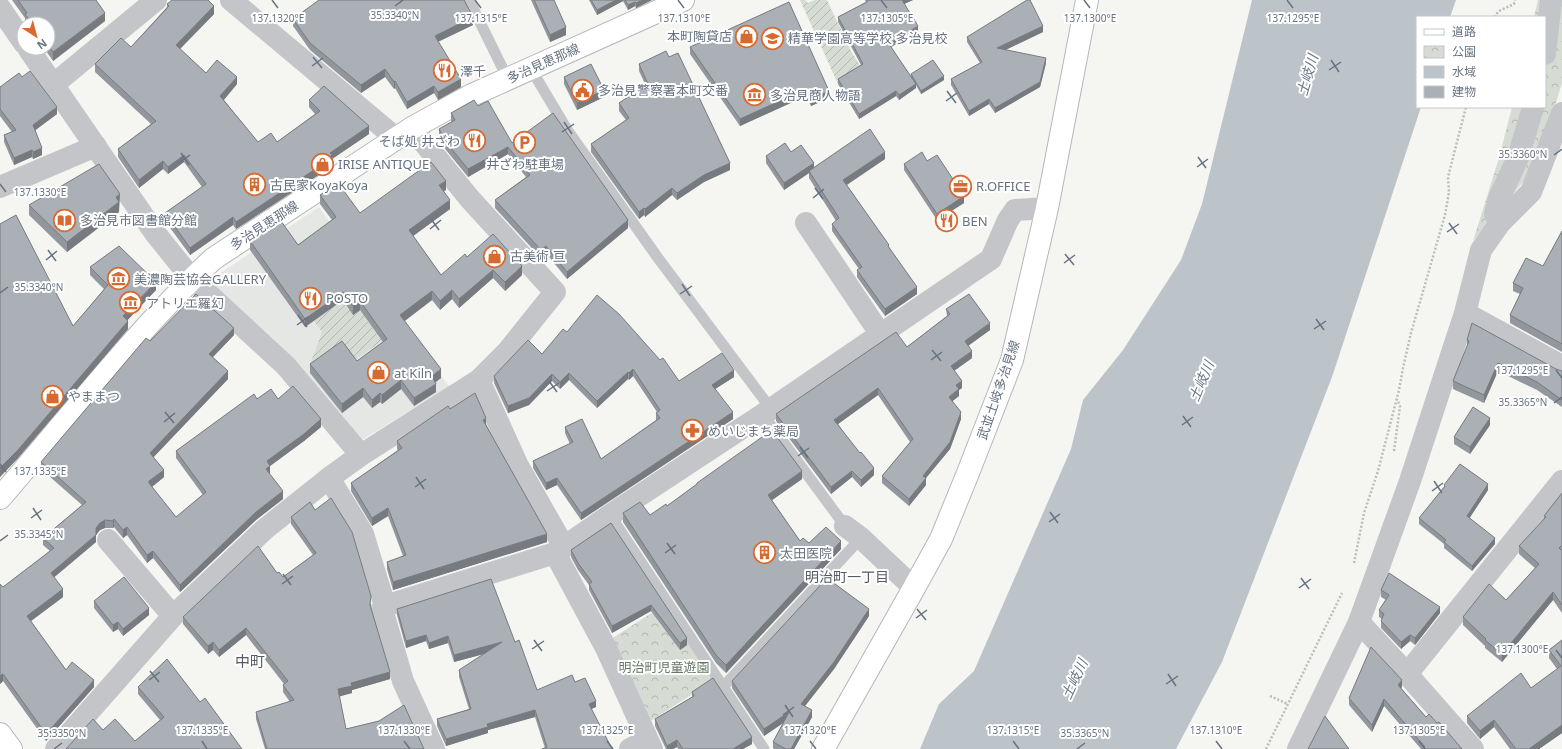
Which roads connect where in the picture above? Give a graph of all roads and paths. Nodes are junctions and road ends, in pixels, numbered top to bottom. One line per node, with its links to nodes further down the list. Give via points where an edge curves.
1 (156, 0): 15 (street)
2 (231, 0): 19 (street)
3 (469, 0): 14 (lane)
4 (683, 0): 13 (main road, 多治見恵那線)
5 (1087, 0): 22 (main road, 武並土岐多治見線)
6 (1515, 0): 9 (path, via 1514,4 1499,11)
7 (1551, 0): 11 (street)
8 (0, 8): 10 (street)
9 (1495, 16)
10 (16, 31)
11 (1546, 45)
12 (34, 56): 15 (street)
13 (531, 69): 14 (main road, 多治見恵那線); 30 (lane, via 568,131 658,258)
14 (508, 79): 19 (main road, 多治見恵那線, via 472,95)
15 (53, 84): 20 (street)
16 (1466, 108): 39 (path, via 1448,177 1449,192 1444,214 1411,333 1400,390 1364,513)
17 (1533, 108): 24 (street, via 1518,158 1499,198 1495,214)
18 (1562, 113): 24 (street, via 1531,192)
19 (405, 133): 25 (main road, 多治見恵那線, via 213,259); 29 (street, via 555,292 507,352)
20 (96, 146): 21 (street); 25 (street, via 155,233)
21 (0, 187)
22 (1047, 208): 27 (street, via 1015,210 991,259); 40 (main road, 武並土岐多治見線, via 1012,360 941,539)
23 (806, 223): 27 (street)
24 (1500, 223): 26 (street, via 1481,250)
25 (192, 279): 31 (street, via 286,366); 34 (main road, 多治見恵那線, via 102,376)
26 (1465, 313): 28 (street); 44 (street, via 1410,481)
27 (881, 335): 30 (street)
28 (1562, 366)
29 (479, 380): 31 (street); 38 (street)
30 (771, 409): 35 (street); 36 (lane, via 767,420)
31 (361, 455): 32 (street)
32 (329, 478): 42 (street, via 363,534); 43 (street, via 265,529)
33 (1562, 481): 45 (street)
34 (0, 498)
35 (610, 515): 38 (street); 46 (lane)
36 (853, 532): 40 (street); 46 (lane)
37 (108, 540): 43 (street)
38 (559, 550): 42 (street); 52 (street, via 606,648)
39 (1353, 566)
40 (914, 588): 57 (main road, 武並土岐多治見線)
41 (1343, 592): 48 (path)
42 (385, 606): 55 (street, via 382,609 403,681)
43 (173, 616): 54 (street)
44 (1359, 622): 45 (street); 59 (street)
45 (1407, 674): 60 (street)
46 (723, 686): 56 (lane)
47 (1270, 696): 48 (path)
48 (1288, 704): 49 (path)
49 (1286, 708): 50 (path); 58 (path)
50 (1290, 711)
51 (0, 734): 53 (main road)
52 (643, 746)
53 (11, 749)
54 (56, 749)
55 (434, 749)
56 (764, 749)
57 (822, 749)
58 (1266, 749)
59 (1298, 749)
60 (1473, 749)

